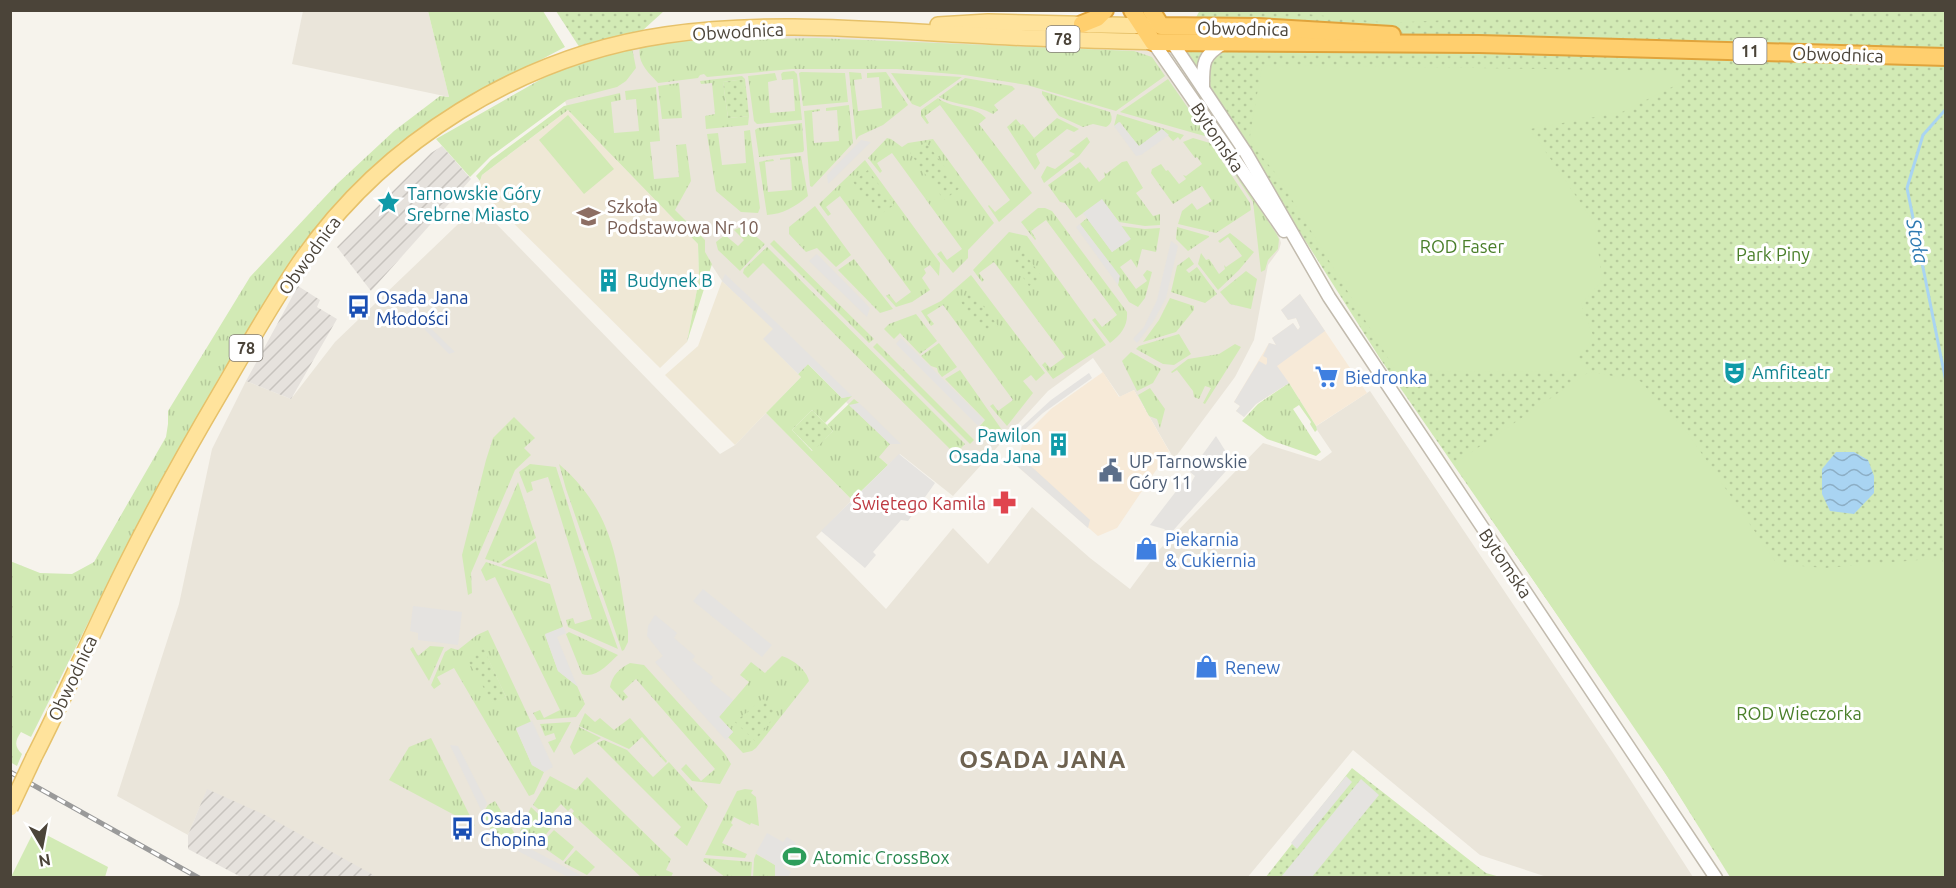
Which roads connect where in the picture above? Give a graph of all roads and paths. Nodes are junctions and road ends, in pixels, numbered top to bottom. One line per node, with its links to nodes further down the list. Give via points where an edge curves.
1 (1105, 10): 4 (highway)
2 (1132, 10): 5 (highway, Bytomska)
3 (1151, 10): 6 (highway)
4 (1082, 24): 5 (main road, Obwodnica / 78); 7 (main road, Obwodnica / 78, via 988,22)
5 (1142, 26): 6 (main road, Obwodnica / 78); 8 (highway, Bytomska)
6 (1161, 26): 9 (main road, Bytomska); 11 (highway, Obwodnica / 11, via 1350,31)
7 (863, 28): 8 (main road, Obwodnica / 78); 15 (main road, Obwodnica / 78, bridge, via 714,30 666,35 608,48 550,66 473,104 445,120 388,164 342,210 301,261 250,342 128,561)
8 (1153, 42): 9 (highway, Obwodnica / 11); 14 (street, Bytomska, via 1283,231)
9 (1172, 42): 10 (highway, Obwodnica / 11); 13 (street, Bytomska)
10 (1225, 43): 11 (highway, Obwodnica / 11); 13 (street, via 1205,58)
11 (1479, 44): 12 (highway, Obwodnica / 11)
12 (1946, 57)
13 (1203, 89): 14 (street, Bytomska, via 1251,162)
14 (1298, 246): 16 (street, Bytomska)
15 (10, 808)
16 (1716, 878)

